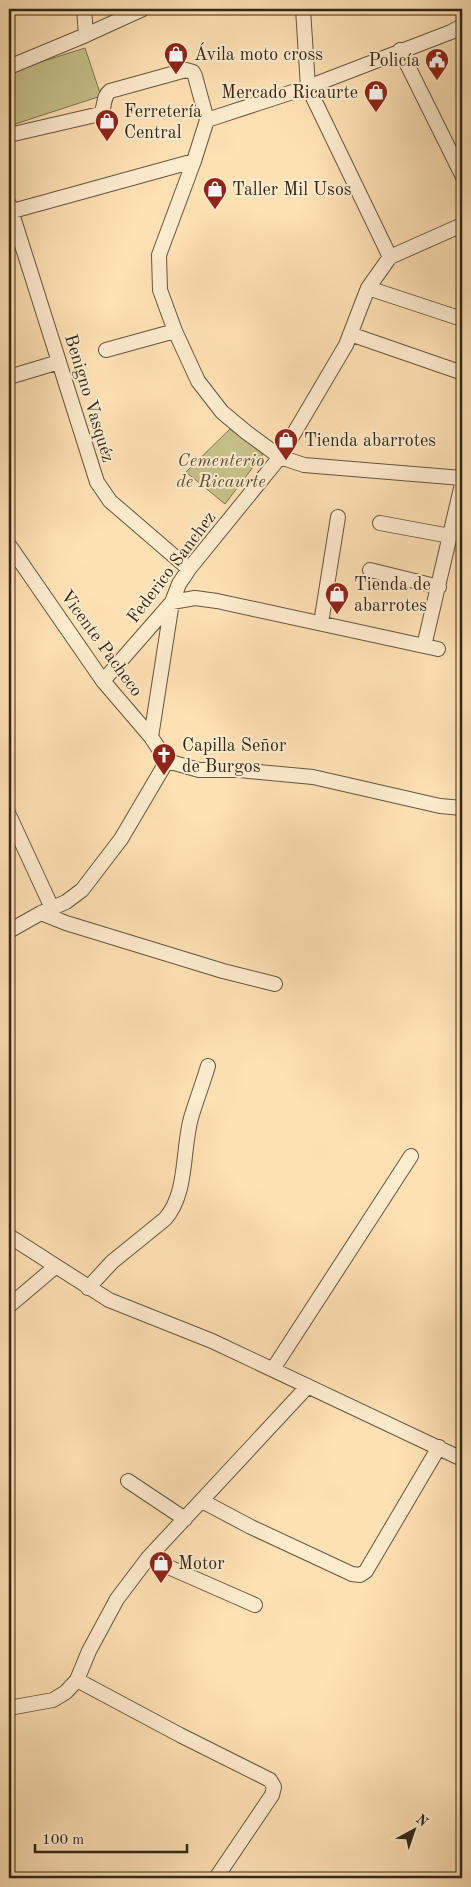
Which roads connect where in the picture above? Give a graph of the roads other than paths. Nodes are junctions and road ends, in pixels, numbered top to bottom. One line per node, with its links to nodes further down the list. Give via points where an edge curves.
1 (84, 9): 5 (street)
2 (143, 9): 5 (street)
3 (303, 9): 8 (street)
4 (462, 26): 6 (street)
5 (86, 35): 7 (street)
6 (400, 50): 8 (street); 12 (street)
7 (9, 67)
8 (308, 87): 9 (street); 15 (street)
9 (207, 120): 10 (street, via 195,76 186,70 110,91 104,97 100,114); 11 (street)
10 (9, 135)
11 (194, 161): 13 (street); 18 (street, via 159,255 160,290)
12 (462, 175)
13 (10, 209): 21 (street, Benigno Vasquéz)
14 (462, 225): 15 (street)
15 (390, 257): 16 (street, Federico Sanchez)
16 (368, 288): 17 (street); 19 (street, Federico Sanchez)
17 (462, 320)
18 (175, 331): 20 (street); 24 (street, via 198,381 222,412)
19 (350, 334): 22 (street); 24 (street, Federico Sanchez)
20 (106, 350)
21 (59, 362): 23 (street); 31 (street, Benigno Vasquéz, via 102,492)
22 (458, 371)
23 (9, 377)
24 (280, 457): 25 (street, via 325,468); 31 (street, Federico Sanchez)
25 (462, 478)
26 (462, 484): 29 (street)
27 (338, 517): 35 (street)
28 (380, 523): 29 (street)
29 (450, 536): 33 (street)
30 (9, 545): 38 (street, Vicente Pacheco)
31 (189, 569): 34 (street, Federico Sanchez)
32 (370, 570): 33 (street)
33 (439, 587): 36 (street)
34 (172, 602): 35 (street, via 196,598); 38 (street, Federico Sanchez); 39 (street)
35 (321, 623): 36 (street)
36 (424, 646): 37 (street)
37 (438, 649)
38 (103, 681): 39 (street, Vicente Pacheco)
39 (151, 737): 40 (street, Vicente Pacheco)
40 (167, 761): 41 (street, via 199,770 313,777 440,806); 43 (street, via 131,824 98,870 82,890)
41 (462, 808)
42 (9, 815): 43 (street)
43 (47, 911): 44 (street); 45 (street, via 85,929)
44 (9, 931)
45 (275, 984)
46 (208, 1066): 50 (street, via 190,1119 173,1211 112,1262)
47 (410, 1156): 52 (street)
48 (9, 1236): 49 (street)
49 (55, 1267): 50 (street); 51 (street)
50 (88, 1288): 52 (street)
51 (9, 1306)
52 (273, 1370): 53 (street)
53 (308, 1386): 54 (street); 57 (street)
54 (439, 1447): 55 (street); 57 (street, via 396,1523 366,1571 360,1575 251,1527)
55 (462, 1459)
56 (128, 1482): 58 (street)
57 (202, 1501): 58 (street)
58 (185, 1520): 59 (street)
59 (148, 1558): 60 (street); 61 (street, via 117,1599 88,1650)
60 (255, 1605)
61 (77, 1680): 62 (street, via 53,1700); 63 (street, via 270,1780 274,1787 272,1795)
62 (9, 1708)
63 (216, 1878)

